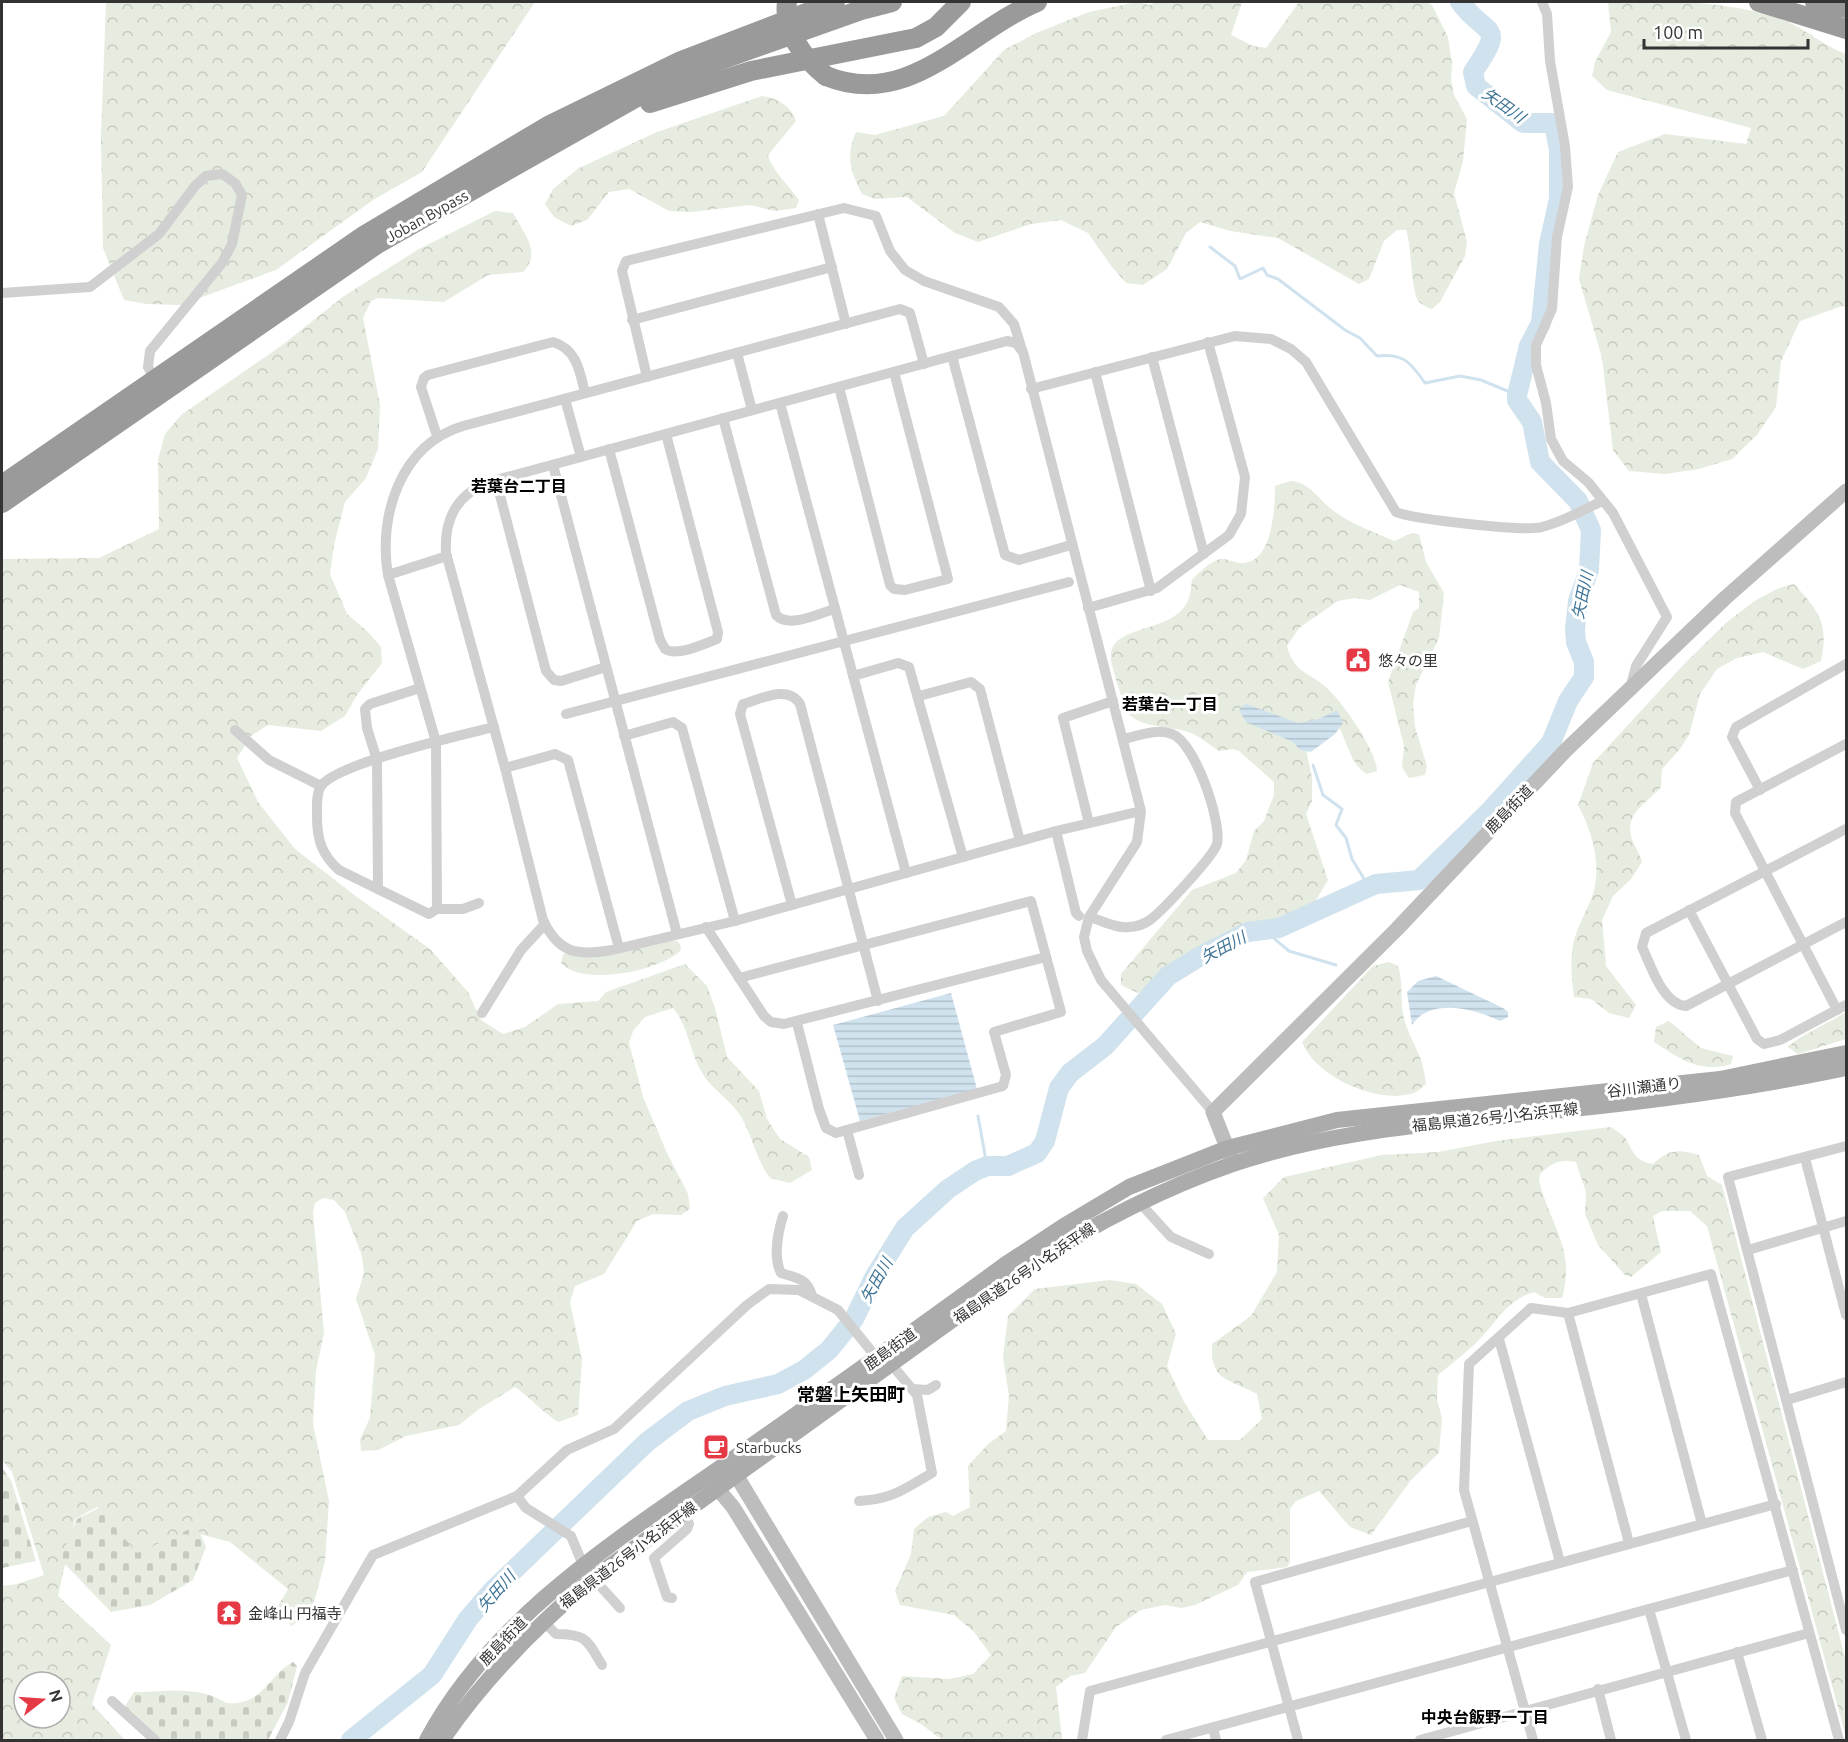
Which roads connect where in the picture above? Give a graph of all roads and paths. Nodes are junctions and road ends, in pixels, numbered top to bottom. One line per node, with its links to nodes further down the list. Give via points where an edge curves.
1 (787, 2): 6 (highway, bridge, via 795,42 812,65 826,76 872,86 910,77)
2 (793, 2): 12 (highway, via 682,53)
3 (835, 2): 12 (highway, Joban Bypass)
4 (892, 2): 13 (highway, Joban Bypass, via 720,60 642,94)
5 (961, 2): 13 (highway, via 936,27 916,38 751,71)
6 (1036, 2)
7 (1542, 2): 44 (street, via 1547,14 1568,187 1557,237 1552,309 1536,345 1536,365 1556,451)
8 (1760, 2): 11 (highway)
9 (1815, 2): 10 (highway)
10 (1846, 8)
11 (1846, 29)
12 (640, 79): 28 (highway, Joban Bypass, via 548,126 365,235)
13 (602, 119): 43 (highway, Joban Bypass, via 377,244)
14 (818, 214): 15 (street); 17 (street, via 626,261 622,271); 20 (street, via 844,208 876,216 890,251 905,270 924,281 999,307 1014,324)
15 (832, 267): 17 (street); 18 (street)
16 (2, 293): 28 (street, via 90,287 159,234 206,176 222,174 235,183 242,195 232,244 222,263 150,351 148,367)
17 (632, 320): 27 (street)
18 (846, 324): 21 (street); 24 (street, via 910,312)
19 (1208, 342): 23 (street); 44 (street, via 1259,336 1298,354 1391,505 1407,517 1536,529); 46 (street, via 1245,489 1236,525)
20 (1023, 352): 22 (street, via 1017,343 1007,341); 30 (street)
21 (737, 353): 27 (street); 34 (street)
22 (952, 356): 24 (street); 45 (street, via 1005,555 1019,560)
23 (1152, 357): 26 (street); 46 (street)
24 (924, 364): 25 (street)
25 (894, 372): 29 (street); 29 (street, via 948,579 905,590 890,585)
26 (1095, 372): 30 (street); 50 (street)
27 (646, 377): 31 (street)
28 (155, 380): 43 (highway, Joban Bypass)
29 (839, 387): 33 (street)
30 (1031, 388): 45 (street)
31 (585, 393): 32 (street); 37 (street, via 575,358 553,342 428,375 421,387)
32 (565, 399): 37 (street); 39 (street)
33 (780, 403): 34 (street); 52 (street)
34 (752, 410): 35 (street)
35 (723, 418): 36 (street); 52 (street, via 776,615 780,620 791,621)
36 (666, 434): 38 (street); 38 (street, via 717,624 717,639 674,652 662,645)
37 (437, 436): 48 (street, via 412,463 387,518 384,550)
38 (609, 449): 39 (street)
39 (581, 457): 40 (street)
40 (553, 465): 41 (street); 55 (street)
41 (496, 480): 47 (street, via 472,490 454,508 445,536); 55 (street, via 546,671 561,681)
42 (1846, 491): 58 (street, 鹿島街道, via 1724,599)
43 (3, 496)
44 (1602, 501): 58 (street, via 1613,513 1668,617 1636,666)
45 (1071, 544): 51 (street)
46 (1204, 554): 50 (street)
47 (447, 556): 48 (street); 63 (street)
48 (388, 575): 57 (street)
49 (1069, 582): 53 (street)
50 (1151, 591): 51 (street)
51 (1088, 608): 61 (street)
52 (835, 609): 53 (street)
53 (844, 643): 56 (street); 60 (street)
54 (1846, 664): 72 (street, via 1736,727 1732,737)
55 (606, 667): 60 (street)
56 (853, 676): 59 (street, via 898,663 905,665); 80 (street)
57 (420, 688): 67 (street); 69 (street, via 365,709)
58 (1630, 690): 105 (street, 鹿島街道, via 1566,750)
59 (919, 696): 77 (street, via 971,682 980,689); 78 (street)
60 (615, 701): 62 (street); 65 (street)
61 (1113, 701): 66 (street); 74 (street, via 1063,718)
62 (566, 714)
63 (494, 727): 67 (street); 70 (street)
64 (235, 730): 71 (street, via 268,760)
65 (624, 736): 88 (street, via 673,722 682,728); 92 (street)
66 (1123, 739): 73 (street); 87 (street, via 1163,731 1185,743 1201,770 1217,843 1205,862 1150,920 1126,928)
67 (436, 742): 69 (street); 85 (street)
68 (1846, 744): 72 (street)
69 (377, 760): 71 (street, via 338,772); 81 (street)
70 (505, 768): 90 (street); 95 (street, via 555,754 568,760)
71 (321, 786): 81 (street, via 317,835 323,851 339,870)
72 (1760, 790): 79 (street, via 1736,802 1735,813)
73 (1141, 812): 74 (street); 87 (street, via 1137,842)
74 (1089, 824): 76 (street)
75 (1846, 829): 79 (street)
76 (1056, 831): 77 (street); 87 (street, via 1076,913)
77 (1020, 841): 78 (street)
78 (963, 857): 80 (street)
79 (1765, 871): 86 (street); 93 (street)
80 (906, 873): 82 (street)
81 (378, 889): 85 (street, via 429,914)
82 (848, 889): 84 (street); 84 (street, via 800,704 784,693 743,704 740,714); 94 (street)
83 (479, 903): 85 (street, via 463,909)
84 (792, 905): 88 (street)
85 (437, 909)
86 (1689, 910): 98 (street); 98 (street, via 1646,933 1642,947 1663,990 1686,1006)
87 (1084, 916): 105 (street, via 1084,937 1096,973)
88 (735, 921): 91 (street)
89 (1846, 922): 93 (street)
90 (545, 924): 95 (street, via 554,939 571,951 591,954); 101 (street, via 520,950)
91 (706, 927): 92 (street); 97 (street)
92 (677, 934): 95 (street)
93 (1804, 945): 98 (street); 100 (street)
94 (863, 946): 96 (street, via 1031,901); 97 (street); 99 (street)
95 (619, 948)
96 (1046, 957): 99 (street); 106 (street, via 1061,1012 994,1032 1006,1076 1003,1086)
97 (739, 978): 102 (street, via 771,1022)
98 (1728, 984): 100 (street, via 1757,1039 1764,1044 1780,1040)
99 (878, 1001): 102 (street)
100 (1842, 1007)
101 (482, 1013)
102 (797, 1023): 106 (street, via 822,1119 831,1132)
103 (1846, 1053): 108 (main road, 谷川瀬通り, via 1720,1078 1337,1120)
104 (1846, 1068): 108 (main road, 福島県道26号小名浜平線, via 1647,1102 1379,1130)
105 (1213, 1112): 108 (street)
106 (847, 1130): 110 (street)
107 (1846, 1146): 109 (street)
108 (1231, 1156): 111 (main road, 福島県道26号小名浜平線); 122 (main road, 鹿島街道, via 1129,1187 1006,1264)
109 (1806, 1158): 114 (street); 115 (street, via 1728,1177)
110 (859, 1175)
111 (1139, 1202): 116 (street, via 1171,1237); 131 (main road, 福島県道26号小名浜平線, via 1075,1235)
112 (783, 1216): 118 (street, via 777,1251 779,1270 810,1286)
113 (1846, 1221): 114 (street)
114 (1823, 1228): 115 (street); 120 (street)
115 (1748, 1250): 127 (street)
116 (1209, 1254)
117 (1641, 1294): 119 (street); 137 (street, via 1711,1274); 140 (street)
118 (812, 1296): 122 (street, via 844,1316); 135 (street, via 781,1288 760,1295 614,1429 567,1450)
119 (1568, 1313): 121 (street, via 1531,1308); 141 (street)
120 (1846, 1315)
121 (1499, 1339): 139 (street, via 1469,1364 1464,1490); 142 (street)
122 (877, 1358): 131 (main road, 鹿島街道)
123 (897, 1371): 126 (street)
124 (1846, 1382): 127 (street)
125 (936, 1385): 126 (street)
126 (914, 1392): 128 (street); 129 (street)
127 (1787, 1400): 146 (street)
128 (927, 1409)
129 (927, 1444): 130 (street); 133 (street, via 932,1473)
130 (937, 1459)
131 (732, 1469): 134 (main road, 福島県道26号小名浜平線); 169 (street)
132 (931, 1478): 133 (street)
133 (918, 1482): 136 (street, via 887,1498)
134 (713, 1483): 138 (main road, 福島県道26号小名浜平線); 144 (main road, 鹿島街道); 168 (street, via 733,1507)
135 (517, 1496): 144 (street, via 526,1509 572,1536); 165 (street, via 373,1555 305,1673)
136 (859, 1501)
137 (1776, 1504): 140 (street); 143 (street)
138 (682, 1513): 144 (main road, 福島県道26号小名浜平線); 147 (street, via 689,1524 687,1529 654,1558 667,1597)
139 (1472, 1521): 145 (street); 153 (street, via 1255,1582)
140 (1702, 1524): 141 (street)
141 (1629, 1543): 142 (street)
142 (1560, 1562): 145 (street)
143 (1793, 1570): 149 (street); 152 (street)
144 (588, 1571): 148 (street); 150 (main road, 福島県道26号小名浜平線); 166 (main road, 鹿島街道, via 484,1659)
145 (1488, 1581): 153 (street); 154 (street)
146 (1842, 1594): 151 (street)
147 (672, 1598)
148 (620, 1608)
149 (1649, 1609): 154 (street); 157 (street)
150 (542, 1620): 156 (street, via 556,1634 584,1637); 167 (main road, 福島県道26号小名浜平線, via 502,1662)
151 (1846, 1630)
152 (1809, 1633): 155 (street); 179 (street)
153 (1271, 1642): 160 (street); 170 (street, via 1090,1691)
154 (1508, 1647): 160 (street); 161 (street)
155 (1737, 1652): 157 (street); 178 (street)
156 (602, 1665)
157 (1667, 1671): 158 (street); 177 (street)
158 (1598, 1689): 161 (street); 176 (street)
159 (112, 1701): 164 (street)
160 (1288, 1707): 162 (street); 173 (street)
161 (1525, 1711): 163 (street); 175 (street)
162 (1213, 1728): 171 (street); 172 (street)
163 (1454, 1736): 174 (street)
164 (155, 1740)
165 (280, 1740)
166 (427, 1740)
167 (442, 1740)
168 (878, 1740)
169 (896, 1740)
170 (1082, 1740)
171 (1166, 1740)
172 (1216, 1740)
173 (1298, 1740)
174 (1420, 1740)
175 (1533, 1740)
176 (1611, 1740)
177 (1686, 1740)
178 (1762, 1740)
179 (1839, 1740)

